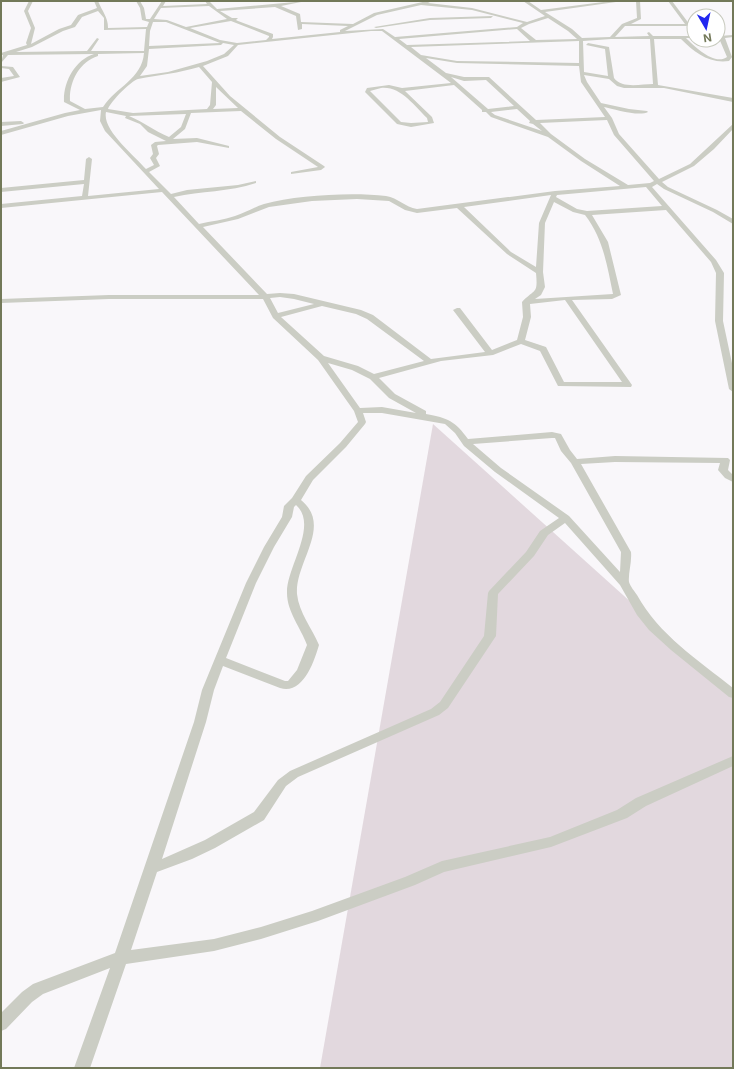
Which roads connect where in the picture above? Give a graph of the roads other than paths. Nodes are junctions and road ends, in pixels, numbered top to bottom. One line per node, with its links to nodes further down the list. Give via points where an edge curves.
1 (31, 1): 54 (street, via 26,11 32,28 28,43)
2 (96, 1): 22 (street)
3 (138, 1): 32 (street, via 144,20)
4 (164, 1): 20 (street)
5 (265, 1): 19 (street)
6 (304, 1): 17 (street)
7 (473, 1): 23 (street)
8 (525, 1): 25 (street)
9 (621, 1): 25 (street)
10 (638, 1): 34 (street, via 640,17)
11 (670, 1): 35 (street, via 688,24)
12 (717, 1): 13 (street)
13 (733, 1)
14 (404, 2): 18 (street)
15 (430, 2): 18 (street); 23 (street)
16 (209, 3): 20 (street); 24 (street)
17 (297, 3): 19 (street); 26 (street)
18 (421, 3): 33 (street, via 376,14)
19 (276, 6): 21 (street); 26 (street)
20 (160, 8): 32 (street)
21 (250, 8): 24 (street); 29 (street)
22 (99, 9): 32 (street, via 106,18 107,29); 54 (street, via 82,15 73,26)
23 (472, 9): 27 (street)
24 (218, 10): 29 (street)
25 (540, 11): 28 (street)
26 (298, 15): 30 (street)
27 (503, 16): 31 (street); 37 (street, via 430,19)
28 (547, 17): 31 (street); 49 (street, via 564,26)
29 (232, 20): 36 (street); 50 (street, via 271,35)
30 (299, 23): 33 (street); 43 (street)
31 (527, 23): 38 (street)
32 (150, 24): 36 (street, via 167,21); 58 (street)
33 (353, 24): 37 (street); 40 (street)
34 (624, 25): 35 (street); 45 (street)
35 (646, 26): 46 (street)
36 (184, 28): 52 (street)
37 (372, 28): 39 (street)
38 (518, 28): 44 (street); 51 (street)
39 (383, 30): 40 (street); 44 (street)
40 (336, 34): 43 (street)
41 (682, 37): 42 (street); 46 (street); 48 (street)
42 (686, 37)
43 (300, 38): 50 (street)
44 (395, 38): 55 (street)
45 (611, 38): 46 (street); 49 (street)
46 (652, 38): 75 (street)
47 (97, 39): 59 (street)
48 (686, 40)
49 (581, 41): 51 (street); 65 (street); 71 (street, via 607,48)
50 (266, 42): 53 (street)
51 (535, 42): 55 (street)
52 (227, 43): 53 (street); 58 (street)
53 (237, 44): 64 (street, via 226,55)
54 (30, 46): 61 (street)
55 (406, 46): 62 (street)
56 (695, 48): 57 (street, via 712,60 721,61 730,57)
57 (726, 48)
58 (146, 50): 60 (street); 70 (street, via 144,67)
59 (88, 53): 60 (street); 61 (street)
60 (109, 53): 84 (street, via 85,58 74,71 66,101)
61 (4, 54): 63 (street)
62 (418, 55): 67 (street); 68 (street)
63 (1, 62)
64 (199, 64): 70 (street, via 166,74); 73 (street)
65 (581, 65): 67 (street); 69 (street)
66 (1, 66): 72 (street, via 11,68 17,77)
67 (487, 70): 68 (street, via 464,79); 81 (street)
68 (443, 73): 74 (street)
69 (581, 73): 71 (street); 79 (street)
70 (135, 78): 82 (street, via 114,96)
71 (611, 78): 75 (street, via 612,82 618,85)
72 (1, 80)
73 (214, 83): 78 (street); 80 (street)
74 (454, 84): 76 (street); 85 (street)
75 (656, 86): 77 (street)
76 (401, 90): 76 (street, via 396,86 388,86 367,91 399,123 431,123 430,118)
77 (733, 100)
78 (234, 102): 80 (street); 83 (street)
79 (599, 104): 88 (street); 90 (street)
80 (213, 105): 87 (street)
81 (518, 107): 85 (street); 92 (street)
82 (105, 109): 84 (street); 89 (street); 101 (street, via 103,118 106,129)
83 (242, 109): 87 (street); 102 (street, via 278,138 322,166 319,169)
84 (83, 110): 91 (street)
85 (484, 110): 93 (street)
86 (189, 112): 87 (street); 89 (street); 98 (street, via 184,129)
87 (208, 112)
88 (645, 112)
89 (122, 114): 98 (street)
90 (609, 118): 92 (street); 105 (street, via 616,134)
91 (37, 122): 94 (street); 96 (street)
92 (535, 122): 93 (street); 97 (street)
93 (510, 123): 97 (street)
94 (1, 124)
95 (733, 126): 105 (street, via 692,165)
96 (1, 133)
97 (550, 136): 107 (street)
98 (171, 140): 99 (street, via 197,140); 101 (street, via 155,144 156,152 153,158 157,166)
99 (227, 147)
100 (90, 159): 103 (street)
101 (146, 171): 109 (street)
102 (293, 172)
103 (87, 182): 108 (street); 111 (street)
104 (254, 182): 109 (street, via 238,187)
105 (658, 182): 106 (street); 116 (street)
106 (648, 186): 107 (street); 114 (street)
107 (627, 187): 110 (street)
108 (1, 190)
109 (167, 193): 111 (street); 117 (street)
110 (554, 195): 113 (street); 115 (street, via 576,211); 118 (street, via 542,223)
111 (85, 197): 112 (street)
112 (1, 206)
113 (459, 206): 117 (street, via 410,210 393,198 373,197 306,201 268,205 236,218); 118 (street, via 509,253)
114 (666, 208): 115 (street); 131 (street, via 719,270 719,321)
115 (587, 213): 120 (street, via 606,242 617,295)
116 (733, 222)
117 (199, 226): 119 (street)
118 (539, 272): 122 (street, via 539,290)
119 (265, 297): 121 (street); 123 (street, via 275,294 287,295); 125 (street)
120 (567, 298): 122 (street); 126 (street, via 628,385 561,384 543,350)
121 (1, 301)
122 (526, 302): 126 (street, via 527,317)
123 (322, 304): 125 (street); 129 (street, via 367,315)
124 (458, 310): 127 (street)
125 (276, 316): 128 (street)
126 (521, 341): 127 (street)
127 (490, 353): 129 (street)
128 (321, 358): 130 (street, via 355,368); 132 (street)
129 (430, 362): 130 (street)
130 (373, 377): 133 (street, via 397,400)
131 (733, 389)
132 (358, 411): 133 (street, via 382,410); 138 (street, via 362,422 360,426 309,478)
133 (432, 418): 134 (street, via 448,422)
134 (465, 442): 136 (street, via 558,436); 139 (street, via 505,476)
135 (729, 460): 136 (street, via 615,459); 137 (street, via 723,470)
136 (575, 462): 140 (street, via 626,552)
137 (733, 479)
138 (296, 500): 141 (street, via 289,506 287,517 269,547); 141 (street, via 305,509 308,524 306,546 292,586 292,594 293,603 313,645 308,659 298,677 289,686)
139 (566, 518): 140 (street); 144 (street, via 544,533 530,554 494,593 490,636 444,705 435,712 287,778 259,816 204,846)
140 (624, 583): 142 (street, via 650,623)
141 (220, 660): 144 (street, via 208,690)
142 (733, 694)
143 (733, 761): 145 (street, via 641,802 622,814 551,842 442,867 313,917 261,933 214,945)
144 (152, 868): 145 (street)
145 (119, 958): 146 (street, via 38,989); 147 (street)
146 (1, 1024)
147 (82, 1068)

